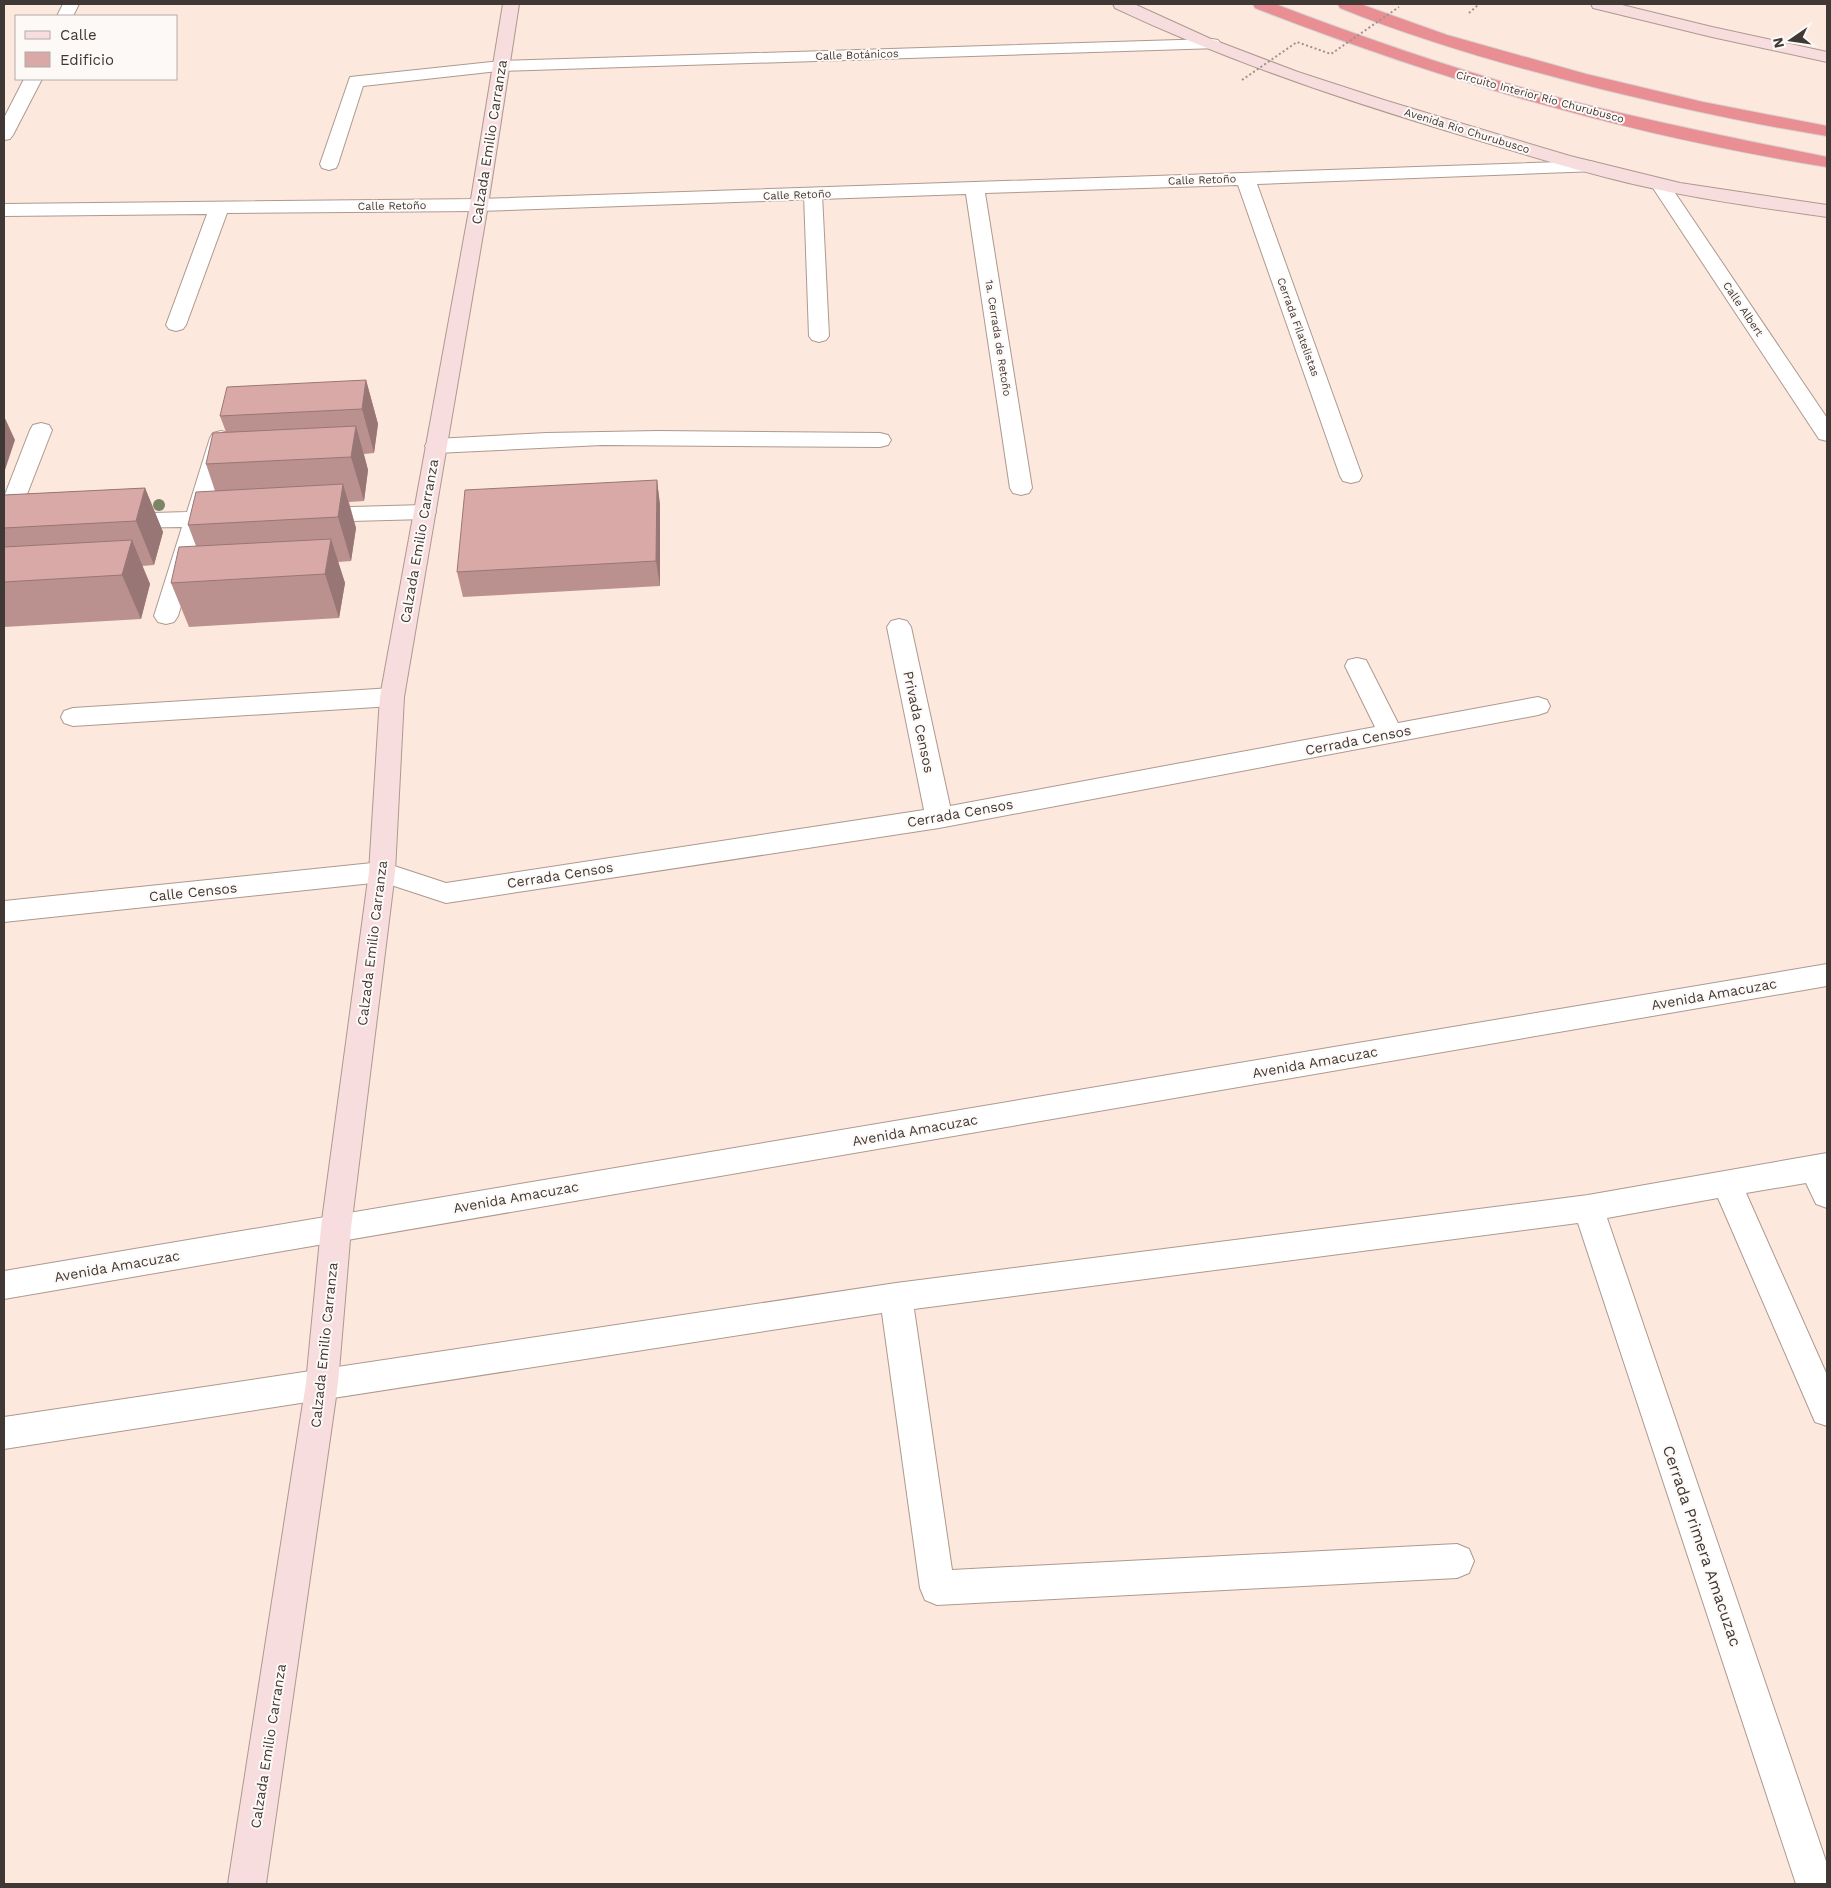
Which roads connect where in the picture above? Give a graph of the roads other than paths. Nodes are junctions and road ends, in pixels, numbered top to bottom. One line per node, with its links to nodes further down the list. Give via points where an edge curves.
1 (511, 4): 8 (street, Calzada Emilio Carranza)
2 (1121, 4): 6 (street, Avenida Río Churubusco)
3 (1261, 4): 12 (highway, Circuito Interior Río Churubusco, via 1420,63 1567,106)
4 (1346, 4): 10 (highway, via 1456,44 1540,68 1649,96)
5 (1599, 4): 7 (street)
6 (1212, 44): 8 (street, Calle Botánicos); 14 (street, Avenida Río Churubusco, via 1403,112)
7 (1827, 57)
8 (501, 66): 13 (street, Calle Botánicos, via 356,81); 19 (street, Calzada Emilio Carranza)
9 (32, 80): 11 (street)
10 (1827, 131)
11 (4, 135)
12 (1827, 162)
13 (329, 164)
14 (1590, 167): 15 (street, Calle Retoño); 16 (street, Avenida Río Churubusco)
15 (1245, 178): 17 (street, Calle Retoño); 30 (street, Cerrada Filatelistas)
16 (1660, 185): 22 (street, Avenida Río Churubusco); 27 (street, Calle Albert)
17 (975, 189): 18 (street, Calle Retoño); 31 (street, 1a. Cerrada de Retoño)
18 (813, 194): 19 (street, Calle Retoño); 24 (street)
19 (479, 205): 20 (street, Calle Retoño); 29 (street, Calzada Emilio Carranza)
20 (219, 208): 21 (street, Calle Retoño); 23 (street)
21 (4, 210)
22 (1827, 211)
23 (176, 325)
24 (818, 336)
25 (41, 430): 37 (street)
26 (223, 432): 35 (street)
27 (1827, 434)
28 (880, 440): 29 (street, via 695,437 510,440)
29 (436, 446): 32 (street, Calzada Emilio Carranza)
30 (1351, 476)
31 (1021, 488)
32 (424, 512): 33 (street); 41 (street, Calzada Emilio Carranza)
33 (292, 516)
34 (243, 518): 35 (street)
35 (194, 520): 36 (street); 38 (street)
36 (99, 522)
37 (10, 524)
38 (166, 616)
39 (899, 627): 45 (street, Privada Censos)
40 (1357, 666): 44 (street)
41 (392, 697): 43 (street); 46 (street, Calzada Emilio Carranza)
42 (1538, 706): 44 (street, Cerrada Censos)
43 (73, 717)
44 (1391, 734): 45 (street, Cerrada Censos)
45 (939, 818): 46 (street, Cerrada Censos, via 446,893)
46 (382, 872): 47 (street, Calle Censos); 52 (street, Calzada Emilio Carranza)
47 (4, 912)
48 (1827, 975): 52 (street, Avenida Amacuzac)
49 (1823, 1177): 50 (street)
50 (1727, 1184): 51 (street); 56 (street)
51 (1588, 1208): 54 (street); 60 (street, Cerrada Primera Amacuzac)
52 (336, 1228): 53 (street, Avenida Amacuzac); 55 (street, Calzada Emilio Carranza)
53 (4, 1285)
54 (896, 1297): 55 (street); 58 (street, via 937,1588)
55 (322, 1383): 57 (street); 59 (street, Calzada Emilio Carranza)
56 (1827, 1411)
57 (4, 1433)
58 (1457, 1561)
59 (247, 1884)
60 (1815, 1884)

